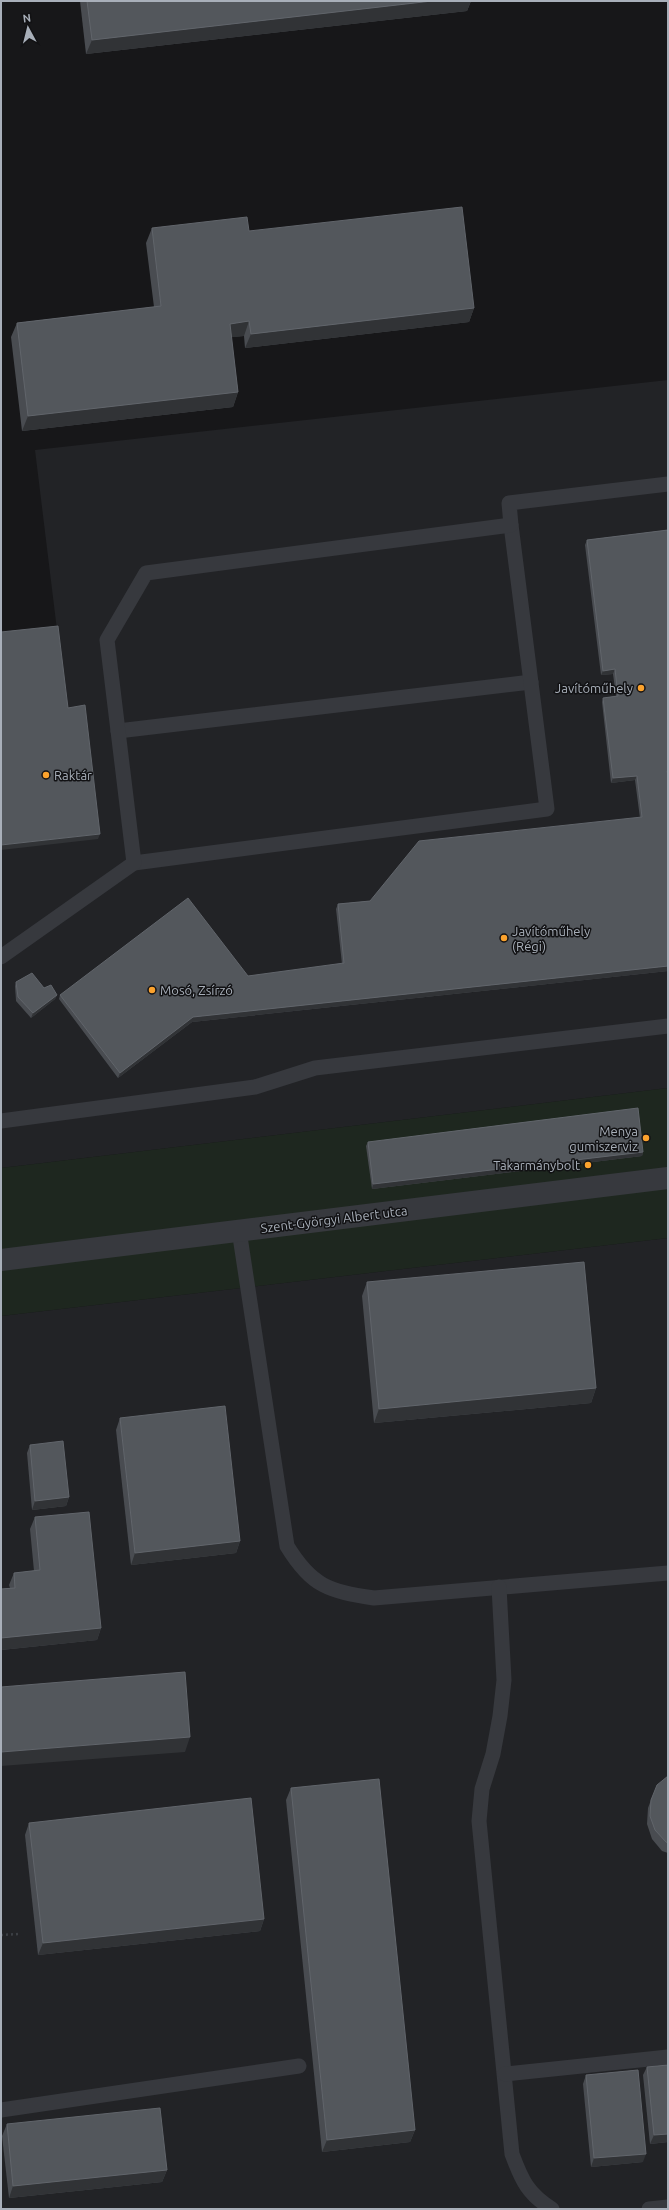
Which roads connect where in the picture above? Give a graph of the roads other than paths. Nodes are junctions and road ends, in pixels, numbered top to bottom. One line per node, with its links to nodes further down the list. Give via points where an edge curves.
1 (668, 484): 2 (lane, via 509,503)
2 (511, 526): 3 (lane); 4 (lane, via 146,573 107,640)
3 (531, 682): 4 (lane); 5 (lane, via 547,809)
4 (118, 731): 5 (lane)
5 (134, 863): 6 (lane)
6 (1, 957)
7 (668, 1026): 8 (lane, via 315,1068 255,1087)
8 (1, 1121)
9 (668, 1178): 10 (street, Szent-Györgyi Albert utca)
10 (239, 1230): 11 (street, Szent-Györgyi Albert utca); 13 (lane, via 287,1546 295,1559 314,1581 343,1593 374,1598)
11 (1, 1260)
12 (668, 1573): 13 (lane)
13 (499, 1587): 16 (lane, via 504,1680 497,1731 482,1789 479,1821)
14 (668, 2057): 16 (lane)
15 (299, 2066): 17 (lane)
16 (504, 2074): 19 (lane, via 512,2154 525,2184 537,2199)
17 (1, 2110)
18 (668, 2207): 20 (lane)
19 (552, 2209)
20 (649, 2209)

